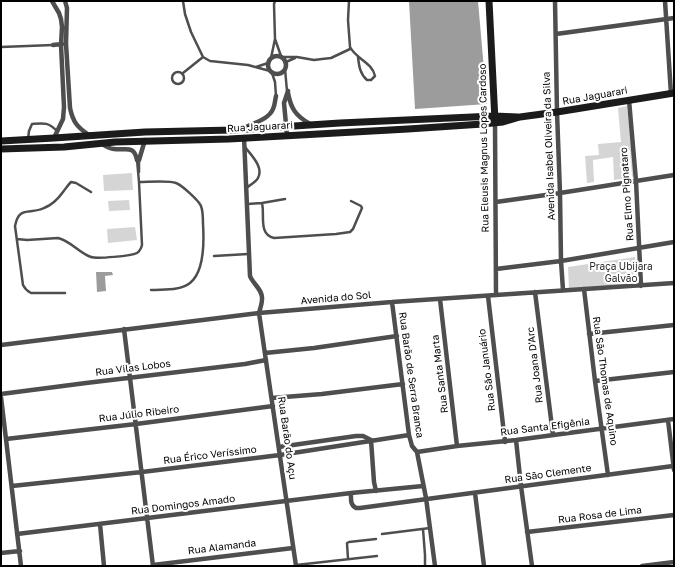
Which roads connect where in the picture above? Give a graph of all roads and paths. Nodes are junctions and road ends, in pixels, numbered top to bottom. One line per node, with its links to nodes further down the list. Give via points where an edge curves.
1 (52, 1): 14 (street, via 61,19)
2 (65, 1): 14 (street, via 67,15)
3 (183, 1): 18 (lane, via 191,32)
4 (270, 1): 9 (lane)
5 (348, 1): 17 (lane)
6 (489, 1): 36 (main road, Rua Eleusis Magnus Lopes Cardoso)
7 (555, 1): 12 (street, Avenida Isabel Oliveira da Silva)
8 (665, 1): 11 (street)
9 (274, 2): 13 (lane)
10 (674, 18): 11 (street)
11 (665, 19): 12 (street); 30 (street)
12 (556, 34): 33 (street, Avenida Isabel Oliveira da Silva)
13 (275, 39): 19 (lane); 22 (lane)
14 (63, 44): 15 (street); 34 (street); 35 (street)
15 (53, 45): 16 (lane)
16 (1, 47)
17 (350, 49): 20 (lane, via 322,60); 21 (lane)
18 (202, 57): 25 (lane, via 210,61); 28 (lane)
19 (281, 57): 20 (lane); 22 (street, via 275,55); 23 (street)
20 (297, 57): 23 (lane)
21 (358, 57): 21 (lane, via 374,72 375,76 371,80 363,77)
22 (271, 58): 24 (street)
23 (286, 62): 26 (street)
24 (268, 63): 25 (lane); 27 (street)
25 (256, 68): 27 (lane)
26 (285, 69): 27 (street, via 278,74); 29 (lane)
27 (271, 72): 31 (lane)
28 (183, 74): 28 (lane, via 185,78 182,83 172,81 175,73)
29 (288, 92): 37 (street, via 296,114); 38 (street, via 284,103)
30 (672, 94): 32 (main road, Rua Jaguarari)
31 (276, 96): 39 (street, via 274,107 266,117)
32 (629, 100): 33 (main road, Rua Jaguarari); 53 (street, Rua Elmo Pignataro)
33 (556, 112): 36 (main road, Rua Jaguarari, via 510,120); 57 (street, Avenida Isabel Oliveira da Silva)
34 (72, 118): 35 (street); 42 (street, via 82,131)
35 (63, 119): 40 (street)
36 (495, 119): 37 (main road, Rua Jaguarari); 41 (main road, Rua Jaguarari, via 408,129); 61 (street, Rua Eleusis Magnus Lopes Cardoso)
37 (310, 124): 38 (main road, Rua Jaguarari)
38 (286, 127): 39 (main road, Rua Jaguarari); 41 (street)
39 (241, 130): 42 (main road, Rua Jaguarari)
40 (57, 131): 43 (street); 45 (lane, via 47,123 32,124)
41 (287, 135): 44 (main road, Rua Jaguarari)
42 (90, 136): 43 (main road, Rua Jaguarari)
43 (54, 138): 45 (main road, Rua Jaguarari)
44 (244, 138): 46 (main road, Rua Jaguarari); 49 (street, Rua Barão do Açu)
45 (28, 139): 47 (main road, Rua Jaguarari)
46 (145, 140): 48 (main road, Rua Jaguarari); 51 (street)
47 (1, 141)
48 (100, 143): 50 (main road, Rua Jaguarari); 51 (street, via 113,149 129,149)
49 (244, 146): 55 (street, Rua Barão do Açu); 55 (lane, via 259,168 258,178)
50 (1, 149)
51 (138, 160): 54 (lane)
52 (674, 175): 53 (street)
53 (636, 181): 57 (street); 65 (street, Rua Elmo Pignataro)
54 (139, 182): 63 (lane, via 142,245 140,250 131,255 92,258 62,239); 73 (lane, via 177,183 198,200 202,207 204,250 194,279 180,288)
55 (246, 188): 62 (street, Rua Barão do Açu)
56 (91, 192): 63 (lane, via 71,182 51,205 23,212 17,218)
57 (560, 193): 61 (street); 68 (street, Avenida Isabel Oliveira da Silva)
58 (285, 199): 59 (lane)
59 (262, 202): 60 (lane, via 264,232 274,238 350,232 354,229 362,208); 62 (lane)
60 (351, 202)
61 (496, 202): 69 (street, Rua Eleusis Magnus Lopes Cardoso)
62 (246, 204): 66 (street, Rua Barão do Açu)
63 (17, 239): 75 (lane, via 23,285 26,290 31,293)
64 (674, 242): 65 (street)
65 (640, 248): 68 (street); 71 (street, Rua Elmo Pignataro)
66 (249, 254): 67 (lane); 81 (street, Rua Barão do Açu, via 250,276 261,294)
67 (214, 256)
68 (561, 261): 69 (street); 74 (street, Avenida Isabel Oliveira da Silva)
69 (496, 269): 77 (street, Rua Eleusis Magnus Lopes Cardoso)
70 (674, 283): 71 (street, Avenida do Sol)
71 (641, 286): 72 (street, Avenida do Sol)
72 (584, 289): 74 (street, Avenida do Sol); 84 (street, Rua São Thomas de Aquino)
73 (151, 290)
74 (563, 290): 76 (street, Avenida do Sol)
75 (65, 292)
76 (535, 292): 77 (street, Avenida do Sol); 102 (street, Rua Joana D'Arc)
77 (496, 295): 78 (street, Avenida do Sol)
78 (488, 296): 79 (street, Avenida do Sol); 106 (street, Rua São Januário)
79 (440, 299): 80 (street, Avenida do Sol); 107 (street, Rua Santa Marta)
80 (392, 302): 81 (street, Avenida do Sol); 85 (street, Rua Barão de Serra Branca)
81 (259, 313): 83 (street, Avenida do Sol); 87 (street, Rua Barão do Açu)
82 (674, 325): 84 (street)
83 (124, 329): 86 (street, Avenida do Sol); 90 (street)
84 (589, 334): 91 (street, Rua São Thomas de Aquino)
85 (397, 336): 87 (street); 92 (street, Rua Barão de Serra Branca)
86 (1, 345)
87 (265, 353): 88 (street, Rua Barão do Açu)
88 (266, 360): 90 (street, Rua Vilas Lobos); 94 (street, Rua Barão do Açu)
89 (674, 372): 91 (street)
90 (130, 378): 93 (street, Rua Vilas Lobos); 99 (street)
91 (595, 381): 100 (street, Rua São Thomas de Aquino)
92 (403, 384): 94 (street); 101 (street, Rua Barão de Serra Branca)
93 (1, 396): 96 (street)
94 (272, 398): 95 (street, Rua Barão do Açu)
95 (273, 406): 99 (street, Rua Júlio Ribeiro); 108 (street, Rua Barão do Açu)
96 (2, 410): 103 (street)
97 (674, 419): 98 (street, Rua Santa Efigênia)
98 (668, 420): 100 (street, Rua Santa Efigênia); 111 (street)
99 (136, 424): 103 (street, Rua Júlio Ribeiro); 113 (street)
100 (602, 429): 102 (street, Rua Santa Efigênia); 114 (street, Rua São Thomas de Aquino)
101 (409, 434): 104 (street, Rua Érico Veríssimo); 109 (street, Rua Barão de Serra Branca, via 412,446)
102 (553, 435): 105 (street, Rua Santa Efigênia)
103 (6, 439): 115 (street)
104 (371, 440): 108 (street, via 356,436); 110 (street, Rua Érico Veríssimo); 118 (street)
105 (516, 440): 106 (street, Rua Santa Efigênia); 117 (street)
106 (505, 442): 107 (street, Rua Santa Efigênia)
107 (457, 446): 109 (street, Rua Santa Efigênia)
108 (279, 447): 110 (street, Rua Barão do Açu)
109 (417, 452): 116 (street, Rua Barão de Serra Branca)
110 (280, 456): 113 (street, Rua Érico Veríssimo); 122 (street, Rua Barão do Açu)
111 (674, 466): 112 (street); 114 (street, Rua São Clemente)
112 (674, 470)
113 (142, 472): 115 (street, Rua Érico Veríssimo); 124 (street)
114 (608, 475): 117 (street, Rua São Clemente)
115 (12, 486): 129 (street)
116 (423, 486): 118 (street, Rua Domingos Amado); 121 (street, Rua Barão de Serra Branca)
117 (521, 486): 120 (street, Rua São Clemente); 128 (street)
118 (376, 491): 119 (street, Rua Domingos Amado)
119 (351, 493): 121 (street, via 351,502 356,508); 122 (street, Rua Domingos Amado)
120 (475, 493): 121 (street, Rua São Clemente); 145 (street)
121 (426, 498): 126 (street, Rua Barão de Serra Branca)
122 (287, 501): 124 (street, Rua Domingos Amado); 132 (street, Rua Barão do Açu)
123 (674, 515): 128 (street, Rua Rosa de Lima)
124 (148, 518): 125 (street, Rua Domingos Amado); 138 (street)
125 (100, 524): 129 (street, Rua Domingos Amado); 142 (street)
126 (430, 528): 127 (lane); 144 (street, Rua Barão de Serra Branca)
127 (423, 529): 130 (lane); 143 (lane)
128 (527, 532): 146 (street)
129 (18, 534): 133 (street)
130 (382, 534)
131 (376, 539): 136 (lane, via 347,543)
132 (293, 548): 138 (street, Rua Alamanda); 139 (street, Rua Barão do Açu)
133 (20, 551): 134 (street); 141 (street)
134 (1, 553)
135 (377, 556): 136 (lane)
136 (348, 559): 140 (lane)
137 (674, 562): 147 (street)
138 (153, 565)
139 (296, 565): 140 (lane)
140 (305, 565)
141 (21, 566)
142 (104, 566)
143 (425, 566)
144 (435, 566)
145 (484, 566)
146 (532, 566)
147 (642, 566)

